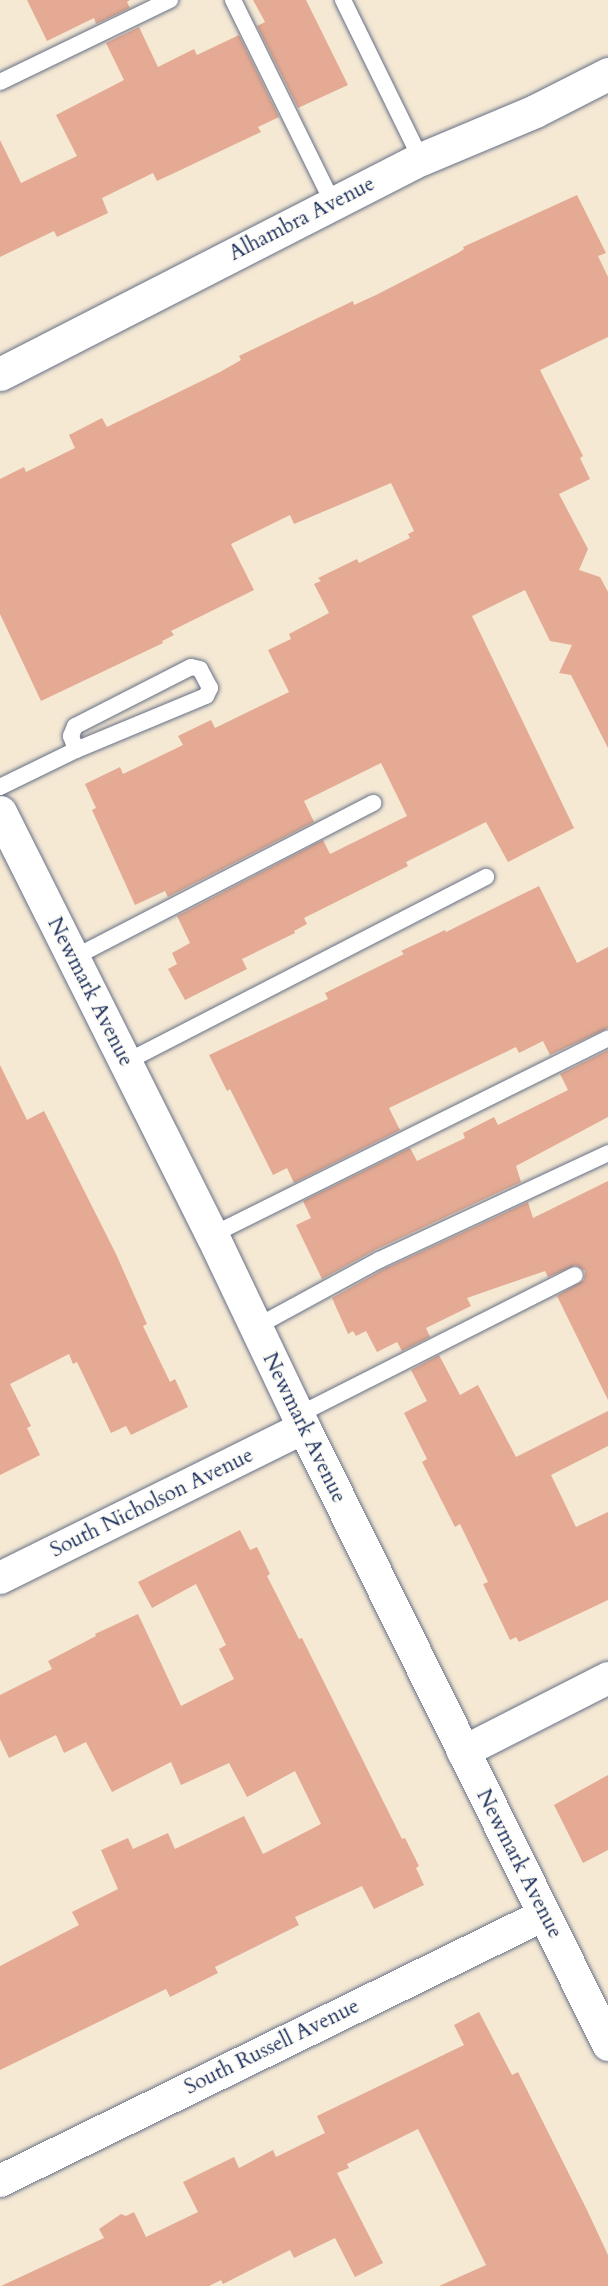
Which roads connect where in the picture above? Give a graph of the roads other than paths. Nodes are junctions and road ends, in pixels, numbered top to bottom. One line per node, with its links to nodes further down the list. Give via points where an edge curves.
1 (171, 0): 5 (lane)
2 (233, 0): 7 (lane)
3 (344, 0): 6 (lane)
4 (608, 75): 6 (street, Alhambra Avenue)
5 (0, 82)
6 (421, 159): 7 (street, Alhambra Avenue)
7 (333, 203): 8 (street, Alhambra Avenue)
8 (0, 374)
9 (76, 750): 9 (lane, via 71,736 75,726 191,667 200,669 210,688 206,696); 10 (lane)
10 (0, 787)
11 (373, 803): 14 (lane)
12 (0, 812): 14 (street, Newmark Avenue)
13 (486, 878): 16 (lane)
14 (73, 958): 16 (street, Newmark Avenue)
15 (608, 1038): 18 (lane)
16 (126, 1062): 18 (street, Newmark Avenue)
17 (608, 1153): 20 (lane, via 379,1260)
18 (212, 1234): 20 (street, Newmark Avenue)
19 (575, 1275): 21 (lane)
20 (256, 1327): 21 (street, Newmark Avenue)
21 (301, 1422): 22 (street, South Nicholson Avenue); 24 (street, Newmark Avenue)
22 (0, 1578)
23 (608, 1678): 24 (street)
24 (463, 1752): 25 (street, Newmark Avenue)
25 (544, 1915): 26 (street, Newmark Avenue); 27 (street, South Russell Avenue)
26 (608, 2044)
27 (0, 2181)

